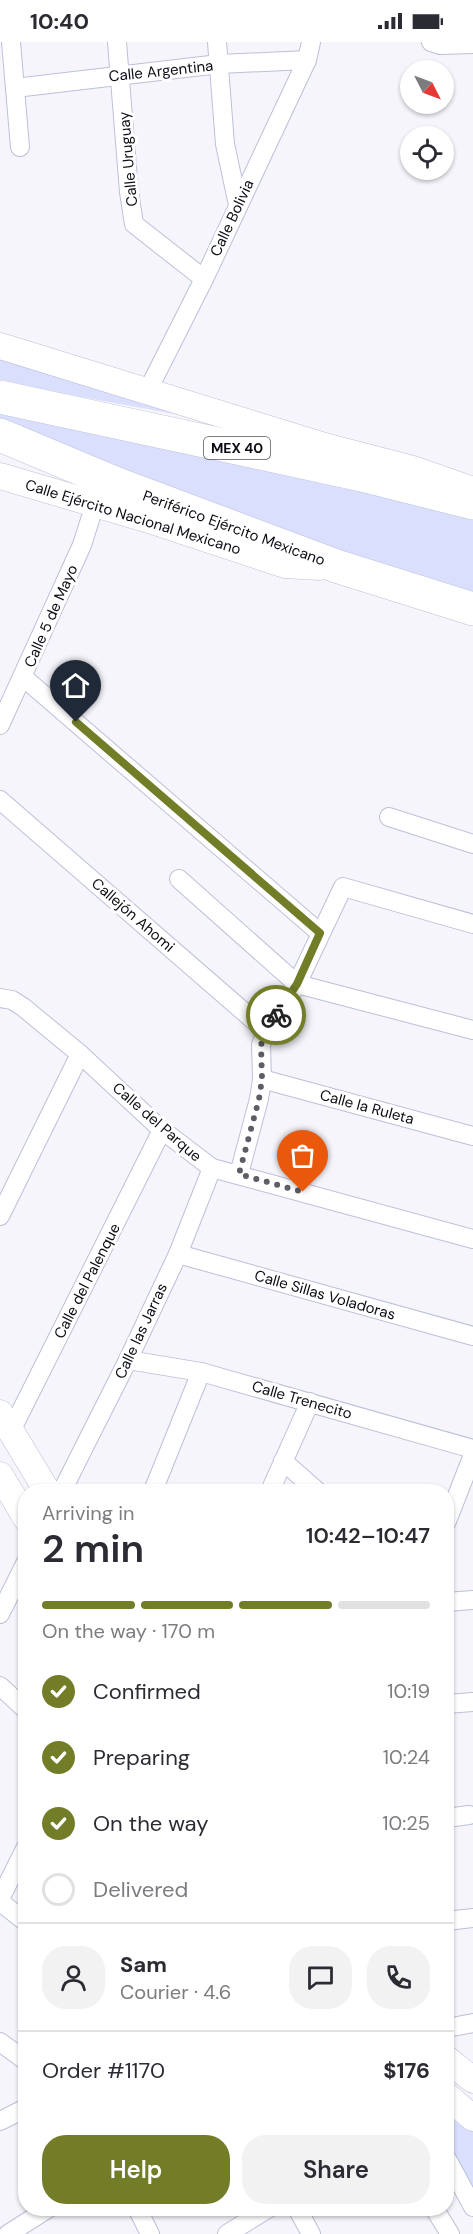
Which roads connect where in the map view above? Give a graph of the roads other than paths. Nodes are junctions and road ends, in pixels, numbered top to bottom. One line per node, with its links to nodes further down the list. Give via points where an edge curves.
1 (11, 42): 9 (street)
2 (117, 42): 8 (street, Calle Uruguay)
3 (217, 42): 7 (street)
4 (431, 43): 5 (street)
5 (473, 44)
6 (309, 51): 7 (street, Calle Argentina); 11 (street, Calle Bolivia)
7 (219, 64): 8 (street, Calle Argentina); 11 (street, via 225,144)
8 (120, 75): 9 (street, Calle Argentina); 12 (street, Calle Uruguay, via 134,224)
9 (15, 88): 10 (street)
10 (20, 147)
11 (238, 205): 12 (street, Calle Bolivia)
12 (204, 279): 14 (street, Calle Bolivia)
13 (0, 346): 14 (street)
14 (147, 392): 18 (street)
15 (0, 397): 19 (highway, MEX 40, via 362,475)
16 (0, 435): 21 (highway, Periférico Ejército Mexicano, via 117,484)
17 (0, 476): 20 (street, Calle Ejército Nacional Mexicano)
18 (473, 490)
19 (473, 503)
20 (95, 504): 21 (street, Calle Ejército Nacional Mexicano, via 285,565); 23 (street, Calle 5 de Mayo, via 82,545)
21 (336, 566): 22 (highway, Periférico Ejército Mexicano)
22 (473, 609)
23 (23, 677): 24 (street, Calle 5 de Mayo); 30 (street)
24 (0, 725)
25 (0, 800): 34 (street, Callejón Ahomi)
26 (389, 817): 27 (street)
27 (473, 844)
28 (179, 879): 31 (street)
29 (473, 924): 30 (street, via 343,887)
30 (320, 933): 31 (street)
31 (297, 984): 33 (street); 34 (street)
32 (1, 998): 35 (street, Calle del Parque, via 23,1007)
33 (473, 1030)
34 (266, 1031): 36 (street, via 261,1045)
35 (80, 1054): 37 (street, Calle del Parque); 41 (street)
36 (262, 1079): 38 (street, Calle la Ruleta); 40 (street)
37 (162, 1130): 39 (street, Calle del Parque); 48 (street, Calle del Palenque)
38 (473, 1136)
39 (212, 1168): 40 (street, Calle del Parque); 43 (street, Calle las Jarras)
40 (239, 1174): 42 (street, Calle del Parque)
41 (0, 1216)
42 (473, 1239)
43 (178, 1254): 44 (street, Calle Sillas Voladoras); 45 (street, Calle las Jarras)
44 (473, 1336)
45 (128, 1360): 46 (street, Calle Trenecito); 54 (street, Calle las Jarras)
46 (201, 1372): 47 (street, Calle Trenecito); 55 (street)
47 (310, 1401): 49 (street, Calle Trenecito); 51 (street)
48 (5, 1422): 53 (street)
49 (473, 1449)
50 (473, 1455): 58 (street)
51 (283, 1461): 56 (street); 57 (street)
52 (0, 1475): 59 (street)
53 (43, 1484)
54 (66, 1484)
55 (156, 1484)
56 (273, 1484)
57 (308, 1484)
58 (454, 1503)
59 (18, 1505)
60 (18, 1578): 63 (street)
61 (473, 1600): 62 (street)
62 (454, 1601)
63 (0, 1614)
64 (0, 1686): 66 (street)
65 (473, 1702): 67 (street)
66 (18, 1703)
67 (454, 1703)
68 (469, 1815): 69 (street)
69 (454, 1817)
70 (18, 1864): 71 (street)
71 (0, 1901): 72 (street)
72 (18, 1916)
73 (473, 1918): 74 (street)
74 (454, 1920)
75 (473, 2023): 76 (street)
76 (454, 2027)
77 (0, 2042): 78 (street)
78 (18, 2055)
79 (454, 2065): 80 (street)
80 (473, 2080)
81 (18, 2112): 82 (street)
82 (0, 2121)
83 (454, 2172): 84 (street)
84 (473, 2207)
85 (36, 2216): 90 (street)
86 (141, 2216): 91 (street)
87 (256, 2216): 92 (street)
88 (301, 2216): 93 (street)
89 (439, 2216): 94 (street)
90 (8, 2234)
91 (150, 2234)
92 (227, 2234)
93 (311, 2234)
94 (450, 2234)

